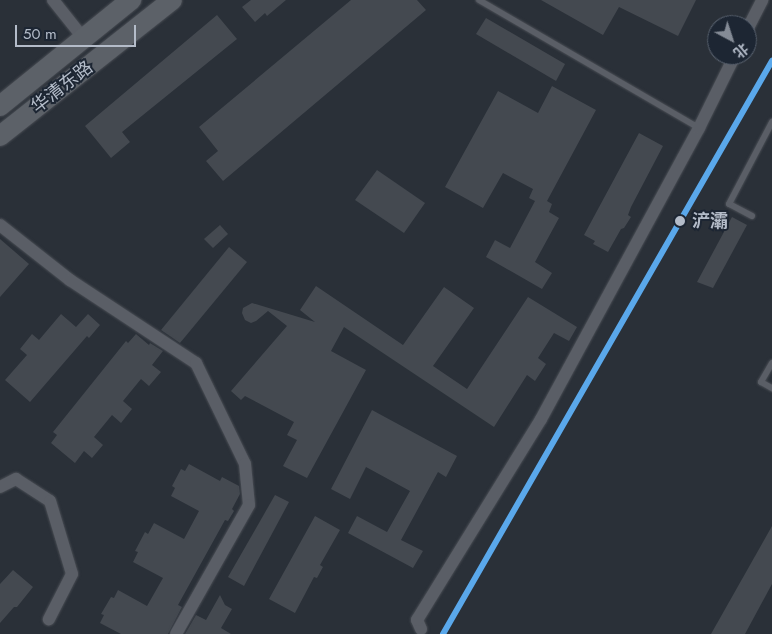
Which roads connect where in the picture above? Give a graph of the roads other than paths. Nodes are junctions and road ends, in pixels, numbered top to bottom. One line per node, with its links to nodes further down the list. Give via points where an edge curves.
1 (53, 0): 7 (street)
2 (131, 0): 7 (main road, 华清东路)
3 (172, 0): 12 (main road, 华清东路)
4 (479, 0): 11 (lane)
5 (762, 0): 6 (street)
6 (754, 15)
7 (84, 39): 9 (main road, 华清东路)
8 (730, 65): 11 (street)
9 (0, 106)
10 (772, 122): 13 (lane, via 729,204)
11 (699, 128): 19 (street, via 542,418 417,620)
12 (0, 136)
13 (752, 216)
14 (0, 224): 20 (street, via 70,280 196,363 245,464 249,505)
15 (772, 363): 16 (lane, via 761,382)
16 (772, 388)
17 (0, 487): 18 (street, via 16,479 50,501 72,574)
18 (49, 618)
19 (421, 629)
20 (176, 634)

